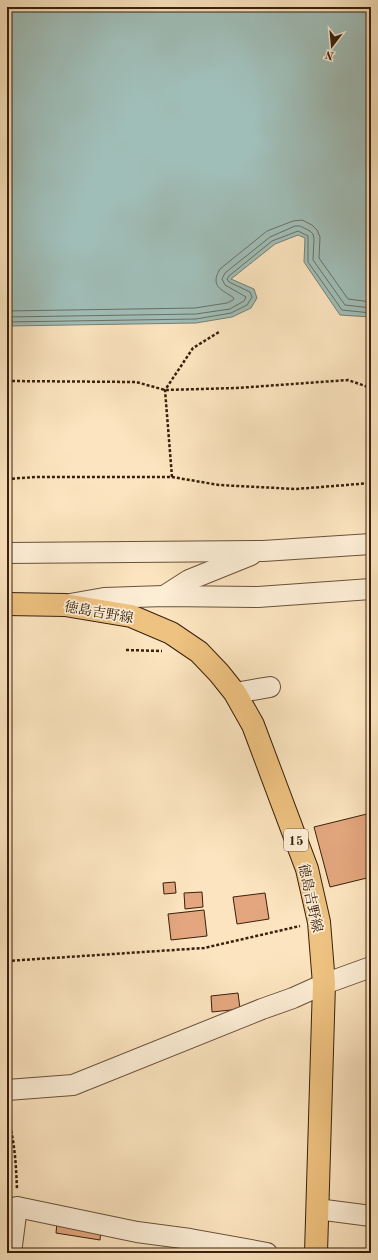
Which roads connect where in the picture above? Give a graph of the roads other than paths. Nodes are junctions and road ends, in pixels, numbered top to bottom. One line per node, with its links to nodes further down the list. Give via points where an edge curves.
1 (371, 544): 2 (street)
2 (263, 551): 3 (street); 5 (street, via 189,580)
3 (7, 552)
4 (371, 589): 5 (street, via 258,597)
5 (164, 596): 7 (street, via 104,598)
6 (7, 604): 7 (main road, 徳島吉野線 / 15)
7 (65, 605): 9 (main road, 徳島吉野線 / 15, via 131,616 171,633 199,652)
8 (270, 687): 9 (street)
9 (235, 693): 11 (main road, 徳島吉野線 / 15, via 253,725 307,869 319,922)
10 (371, 967): 11 (street)
11 (324, 984): 12 (street, via 73,1085); 13 (main road, 徳島吉野線 / 15)
12 (7, 1090)
13 (317, 1209): 14 (street); 17 (main road, 徳島吉野線 / 15)
14 (371, 1216)
15 (11, 1253): 16 (street, via 17,1207 137,1232)
16 (267, 1253)
17 (316, 1253)

